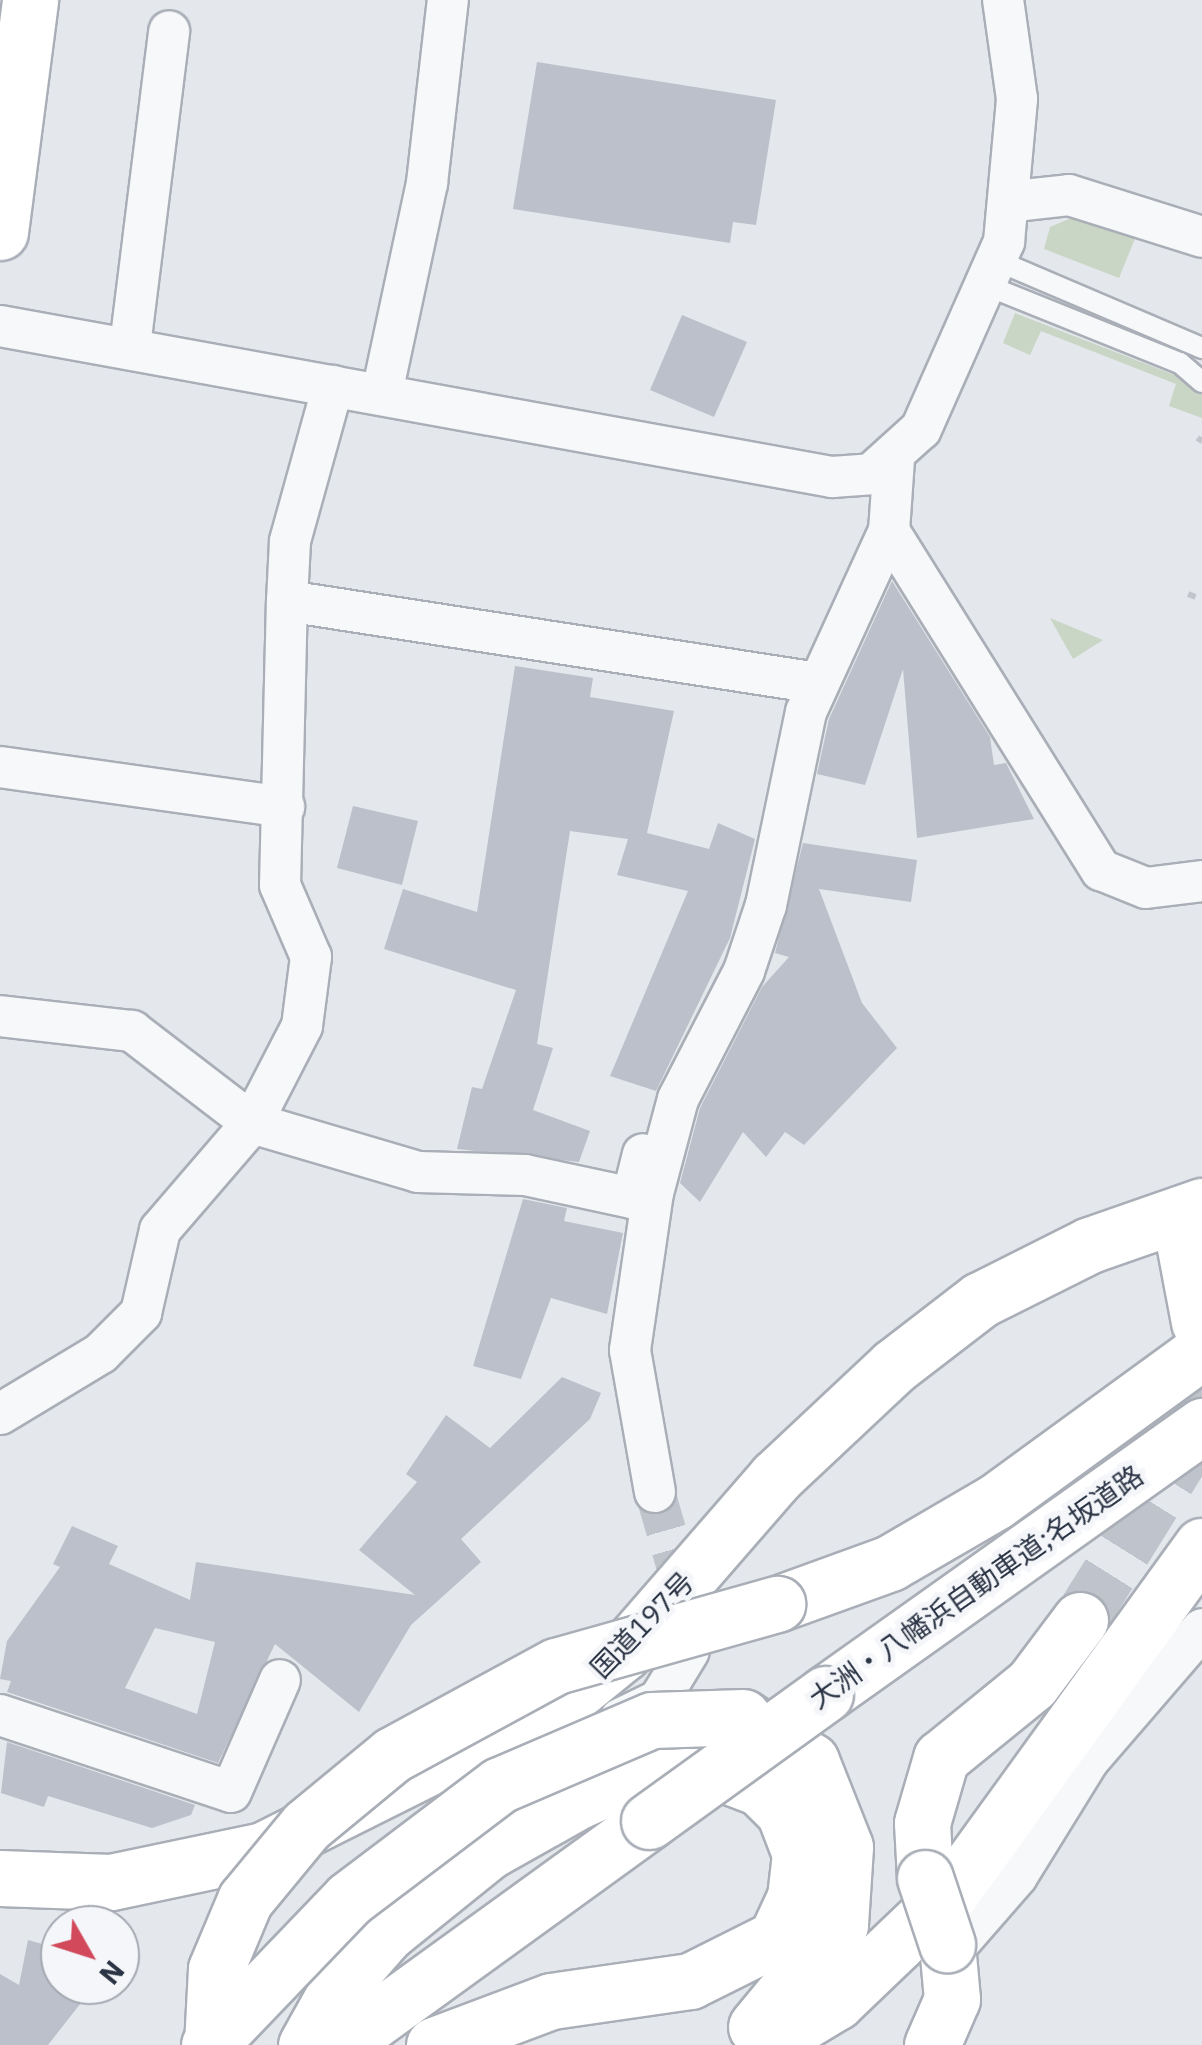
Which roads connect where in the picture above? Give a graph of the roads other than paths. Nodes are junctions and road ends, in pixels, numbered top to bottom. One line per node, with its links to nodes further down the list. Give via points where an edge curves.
1 (30, 0): 6 (main road)
2 (448, 0): 14 (street, via 427,183)
3 (1003, 0): 5 (street, via 1017,100)
4 (169, 31): 10 (street)
5 (1014, 201): 7 (street, via 1069,195); 8 (street)
6 (0, 232)
7 (1202, 237)
8 (993, 274): 11 (lane); 12 (lane, via 1180,363); 15 (street, via 921,429)
9 (0, 326): 10 (street)
10 (130, 346): 13 (street)
11 (1202, 348)
12 (1202, 382)
13 (333, 386): 14 (street); 17 (street, via 290,541)
14 (382, 394): 15 (street, via 832,477 871,474)
15 (894, 460): 16 (street)
16 (889, 531): 18 (street); 21 (street, via 1101,870 1146,888)
17 (287, 601): 18 (street); 20 (street)
18 (817, 682): 23 (street, via 761,921)
19 (0, 766): 20 (street)
20 (284, 807): 24 (street, via 280,885 311,957 302,1026)
21 (1202, 880)
22 (0, 1016): 24 (street, via 132,1031)
23 (678, 1099): 24 (street, via 646,1138 632,1198 526,1175 418,1172); 29 (street, via 653,1193 630,1350)
24 (252, 1122): 27 (street, via 160,1230 141,1313 101,1353)
25 (1190, 1211): 26 (main road); 35 (main road, 国道197号, via 1090,1245 980,1300 893,1367 776,1477 623,1654)
26 (1201, 1336): 41 (main road, bridge, via 995,1502 890,1562 777,1604 556,1666 392,1755 306,1826 245,1900 216,1968)
27 (0, 1414)
28 (1202, 1426): 37 (main road, 大洲・八幡浜自動車道;名坂道路, bridge, via 824,1694)
29 (654, 1492)
30 (1202, 1546): 45 (main road, via 952,1891 836,2002)
31 (1080, 1620): 39 (main road, bridge, via 1032,1684 941,1758 922,1823 925,1878)
32 (1202, 1629): 39 (street, via 1120,1719 1016,1876)
33 (689, 1651): 35 (street, via 659,1700 618,1720 591,1720)
34 (280, 1680): 36 (street, via 231,1792)
35 (569, 1697): 38 (main road, 国道197号, via 263,1850 110,1882)
36 (0, 1715)
37 (746, 1733): 40 (main road, 大洲・八幡浜自動車道;名坂道路, bridge, via 650,1821); 41 (main road, bridge, via 652,1720 500,1785 350,1899); 44 (main road, via 811,1761 833,1804 846,1893 840,1926 808,1974)
38 (0, 1878)
39 (949, 1948): 46 (main road, via 952,1999)
40 (358, 2031)
41 (210, 2045)
42 (306, 2045): 43 (main road, via 336,1991 386,1933 489,1851 580,1800 650,1769 697,1764 760,1788 784,1812 800,1854 776,1938 690,1981 551,2001)
43 (434, 2045)
44 (739, 2045)
45 (764, 2045)
46 (932, 2045)

